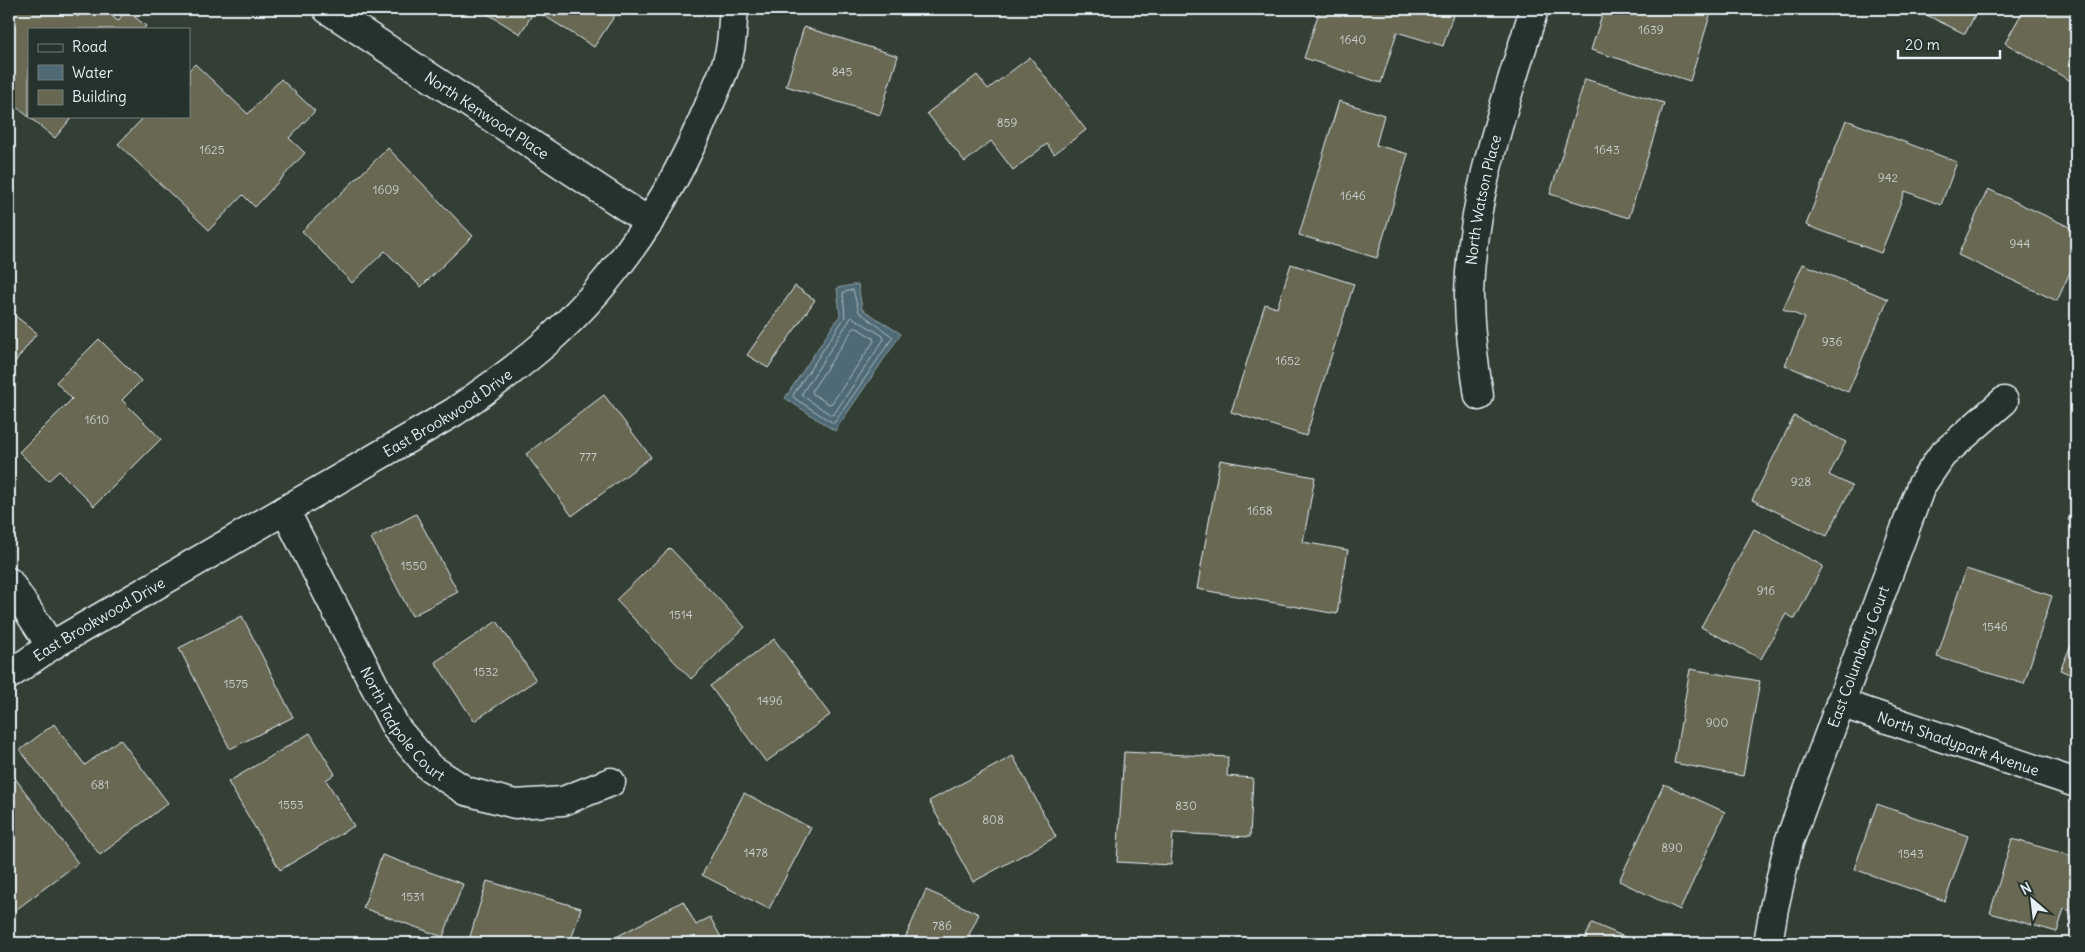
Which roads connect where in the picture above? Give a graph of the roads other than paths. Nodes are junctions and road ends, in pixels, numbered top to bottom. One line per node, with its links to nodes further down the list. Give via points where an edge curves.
1 (326, 9): 4 (street, North Kenwood Place)
2 (734, 9): 4 (street, East Brookwood Drive, via 729,56 693,144)
3 (1534, 9): 5 (street, North Watson Place, via 1484,178 1471,256 1470,334)
4 (649, 222): 7 (street, East Brookwood Drive, via 590,299 511,372 454,412)
5 (1479, 396)
6 (2004, 401): 11 (street, East Columbary Court, via 1942,455 1921,486)
7 (285, 510): 9 (street, East Brookwood Drive); 12 (street, North Tadpole Court, via 396,728 429,767 466,791 515,804 562,801)
8 (9, 582): 9 (street)
9 (51, 646): 10 (street, East Brookwood Drive)
10 (9, 675)
11 (1840, 703): 13 (street, North Shadypark Avenue); 14 (street, East Columbary Court, via 1789,842)
12 (611, 782)
13 (2076, 783)
14 (1768, 943)

